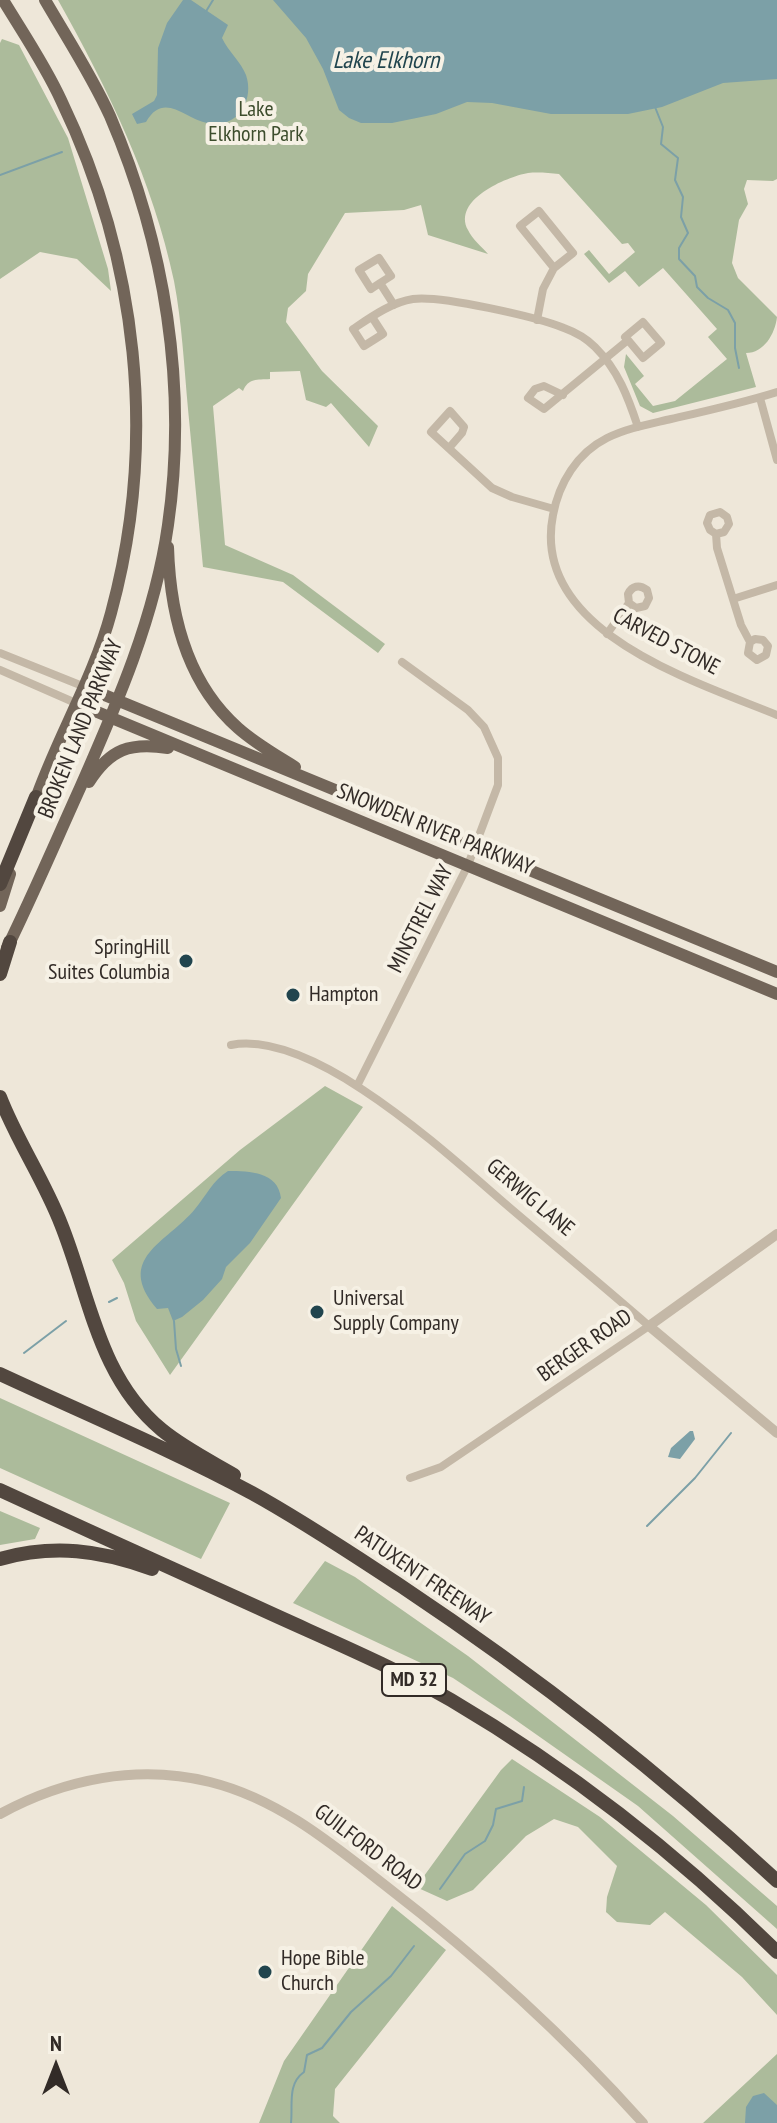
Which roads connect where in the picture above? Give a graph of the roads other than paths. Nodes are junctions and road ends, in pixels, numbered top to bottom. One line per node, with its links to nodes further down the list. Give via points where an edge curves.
1 (3, 0): 27 (main road, BROKEN LAND PARKWAY, via 47,73 85,155 117,255 132,333 134,494 111,615)
2 (45, 0): 17 (main road, BROKEN LAND PARKWAY, via 108,112 155,250 174,380)
3 (554, 268): 3 (street, via 520,226 539,211 573,253); 7 (street)
4 (380, 283): 5 (street)
5 (394, 305): 6 (street); 7 (street, via 430,298)
6 (372, 317)
7 (537, 320): 9 (street, via 582,337)
8 (628, 340): 8 (street, via 643,358 661,343 643,322 625,337); 9 (street)
9 (606, 359): 11 (street); 13 (street, via 623,384)
10 (777, 392): 12 (street, CARVED STONE)
11 (563, 395)
12 (760, 398): 13 (street, CARVED STONE); 15 (street)
13 (638, 427): 16 (street, CARVED STONE, via 607,438 583,455 564,480)
14 (449, 448): 16 (street, via 492,488)
15 (777, 460)
16 (554, 509): 22 (street, CARVED STONE, via 551,549 559,579 577,606)
17 (168, 527): 28 (main road, BROKEN LAND PARKWAY); 33 (main road, via 175,620 200,680 237,727)
18 (716, 534): 20 (street)
19 (777, 585): 20 (street)
20 (733, 599): 23 (street)
21 (629, 603): 22 (street)
22 (607, 634): 30 (street, CARVED STONE, via 697,682)
23 (750, 642)
24 (0, 653): 27 (street)
25 (402, 662): 36 (street, MINSTREL WAY, via 478,719 495,747 498,785)
26 (0, 670): 29 (street)
27 (85, 687): 28 (main road, SNOWDEN RIVER PARKWAY); 29 (main road, BROKEN LAND PARKWAY)
28 (119, 700): 31 (main road, BROKEN LAND PARKWAY); 33 (main road, SNOWDEN RIVER PARKWAY)
29 (78, 704): 31 (main road, SNOWDEN RIVER PARKWAY); 34 (main road, BROKEN LAND PARKWAY)
30 (777, 715)
31 (111, 719): 32 (main road, SNOWDEN RIVER PARKWAY); 35 (main road, BROKEN LAND PARKWAY)
32 (187, 750): 35 (main road, via 150,745 119,751 102,763); 37 (main road, SNOWDEN RIVER PARKWAY)
33 (332, 789): 36 (main road, SNOWDEN RIVER PARKWAY)
34 (36, 797): 38 (highway); 39 (main road, BROKEN LAND PARKWAY)
35 (70, 811): 40 (main road, BROKEN LAND PARKWAY)
36 (476, 848): 37 (street, MINSTREL WAY); 42 (main road, SNOWDEN RIVER PARKWAY)
37 (468, 865): 44 (main road, SNOWDEN RIVER PARKWAY); 46 (street, MINSTREL WAY)
38 (0, 884)
39 (0, 906)
40 (10, 942): 41 (main road, BROKEN LAND PARKWAY); 43 (highway)
41 (0, 961)
42 (777, 972)
43 (0, 974)
44 (777, 994)
45 (231, 1045): 46 (street, GERWIG LANE, via 273,1046)
46 (357, 1086): 51 (street, GERWIG LANE, via 397,1113)
47 (0, 1097): 49 (highway)
48 (0, 1121): 49 (highway)
49 (17, 1135): 56 (highway, via 60,1220 101,1345 136,1403 180,1443)
50 (777, 1234): 51 (street, BERGER ROAD)
51 (649, 1326): 53 (street, GERWIG LANE); 54 (street, BERGER ROAD, via 441,1467)
52 (0, 1374): 56 (highway, PATUXENT FREEWAY, via 250,1492)
53 (777, 1433)
54 (410, 1478)
55 (0, 1490): 58 (highway, MD 32)
56 (318, 1532): 60 (highway, PATUXENT FREEWAY, via 459,1626 587,1721)
57 (0, 1559): 58 (highway, via 48,1549 95,1552)
58 (281, 1618): 61 (highway, MD 32, via 416,1682 517,1742 672,1858)
59 (0, 1814): 62 (street, GUILFORD ROAD, via 62,1786 120,1775 195,1779 264,1802 315,1831 423,1914 572,2047)
60 (777, 1881)
61 (777, 1952)
62 (643, 2123)

